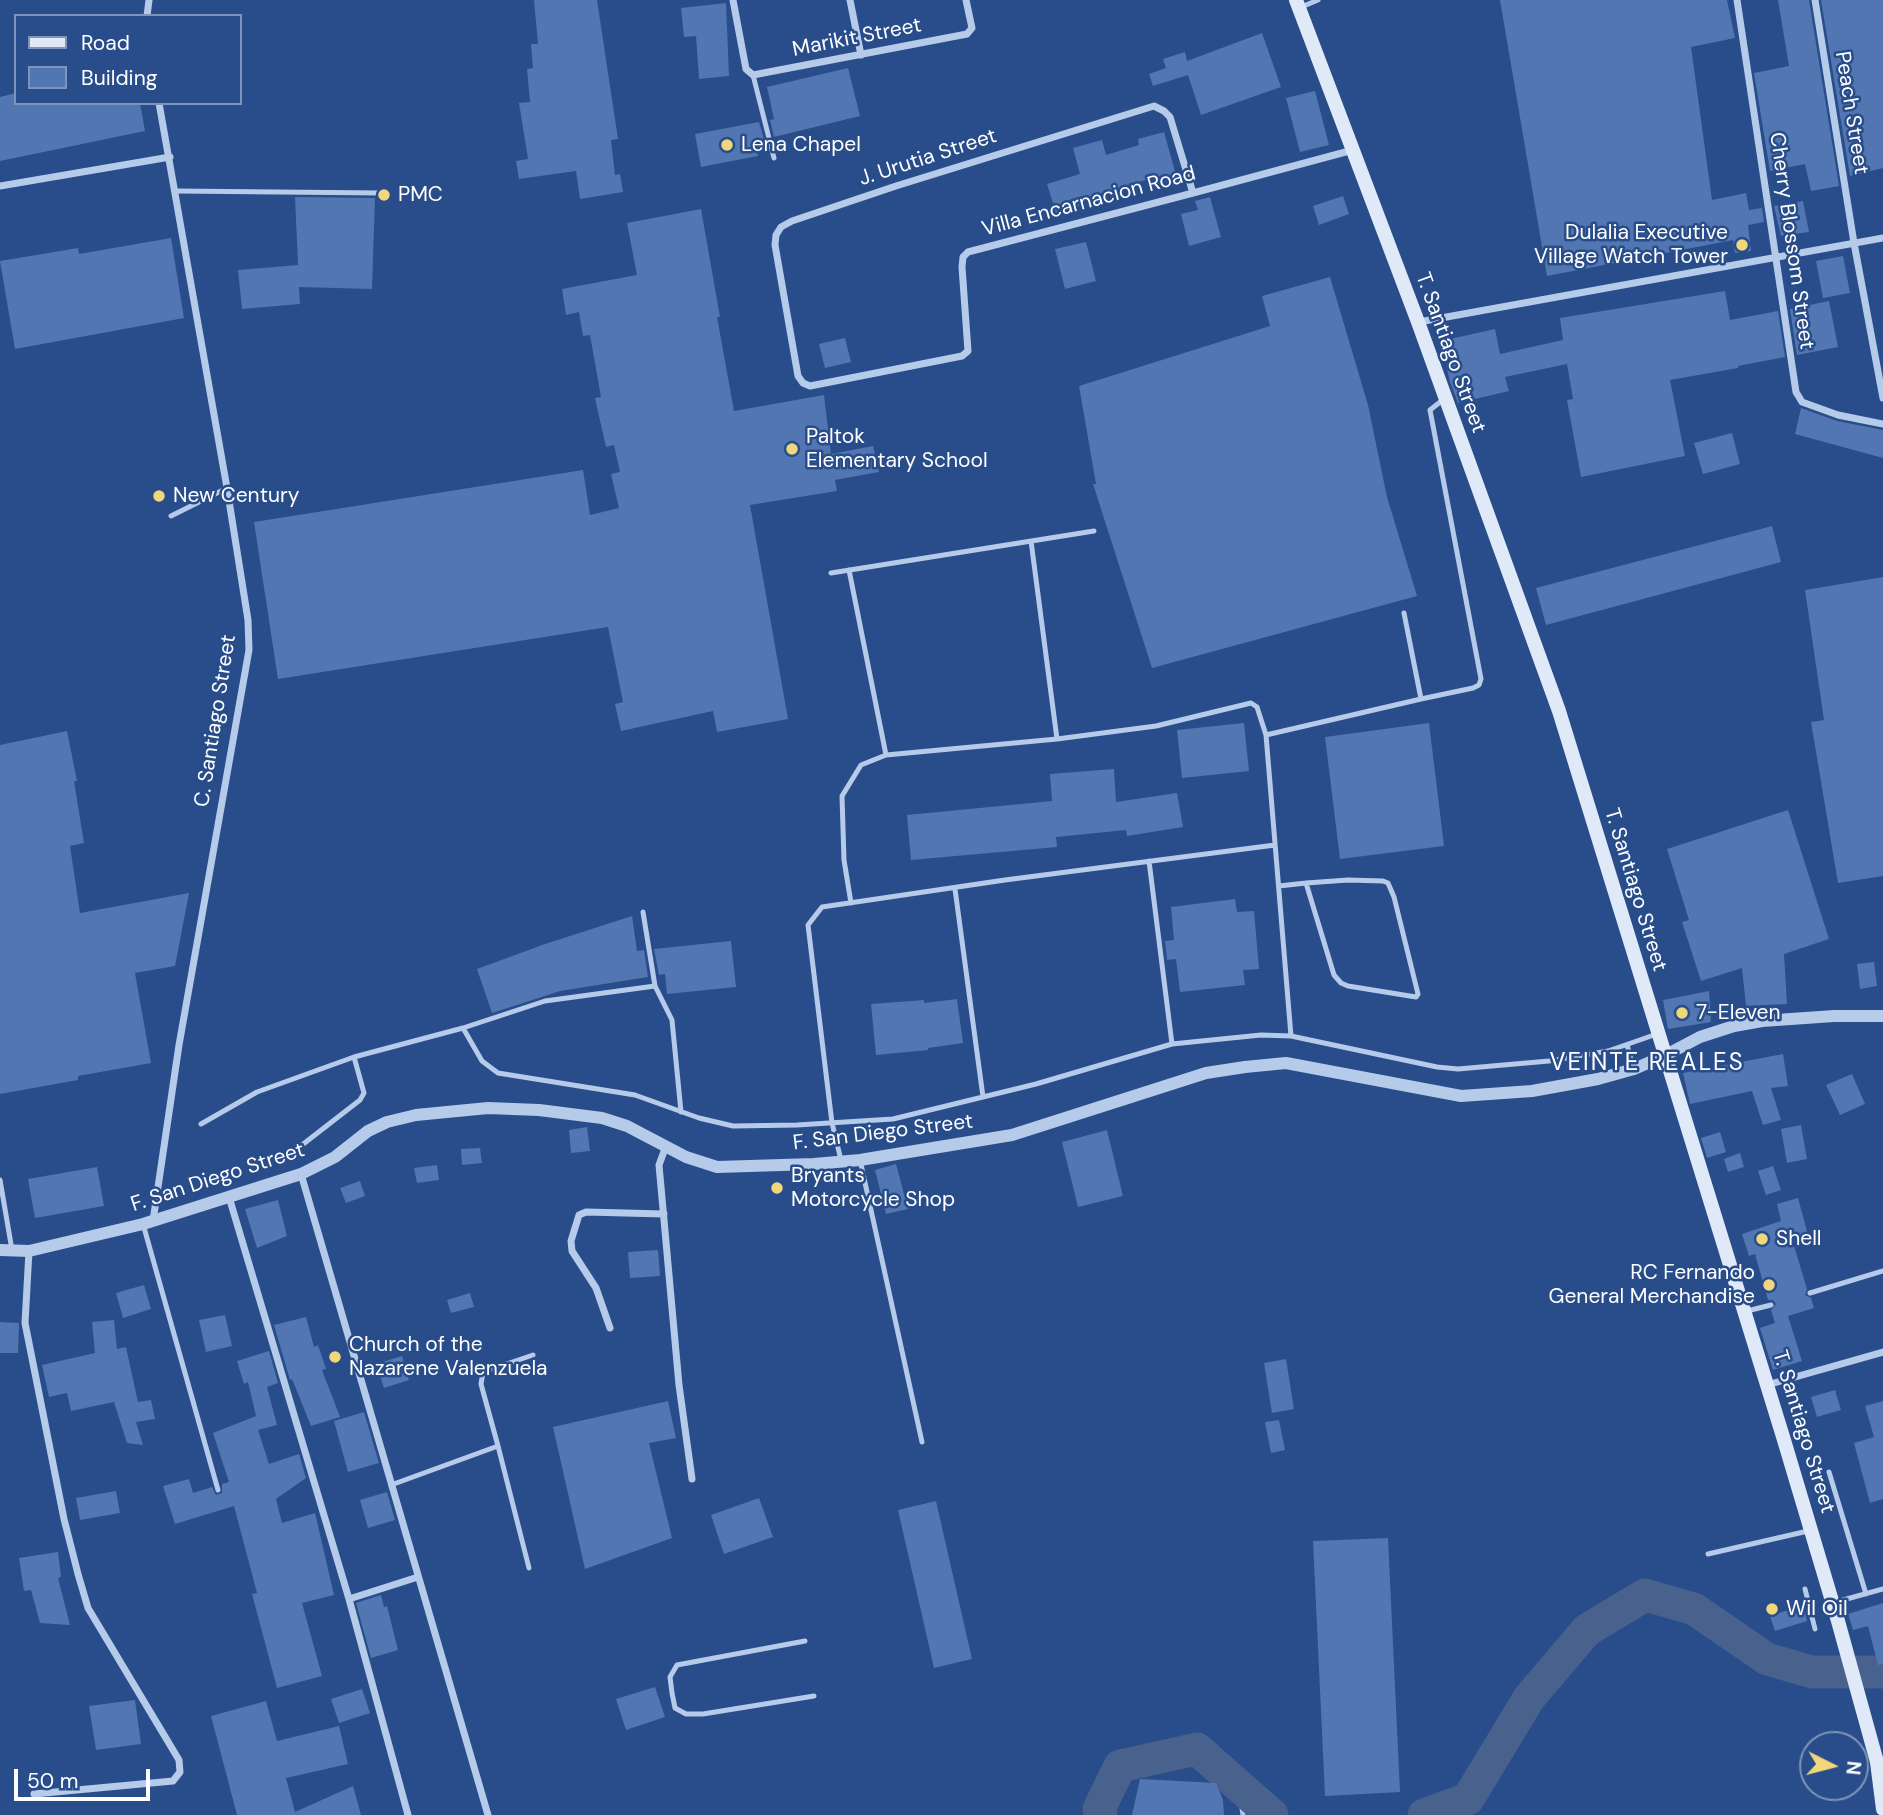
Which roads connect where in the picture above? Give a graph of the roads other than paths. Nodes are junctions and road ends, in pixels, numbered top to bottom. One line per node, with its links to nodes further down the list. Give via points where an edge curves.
1 (733, 0): 9 (street, via 746,69)
2 (850, 0): 8 (street)
3 (966, 0): 8 (street, Marikit Street, via 972,28 967,34)
4 (1318, 0): 7 (lane)
5 (1737, 0): 20 (street, Cherry Blossom Street)
6 (1815, 0): 19 (street, Peach Street)
7 (1298, 4): 11 (main road, T. Santiago Street)
8 (861, 55): 9 (street, Marikit Street)
9 (753, 75): 13 (lane)
10 (159, 105): 12 (street, C. Santiago Street)
11 (1353, 150): 17 (street, Villa Encarnacion Road); 21 (main road, T. Santiago Street)
12 (170, 157): 14 (street); 15 (street, C. Santiago Street)
13 (774, 158)
14 (0, 186)
15 (176, 191): 16 (lane); 26 (street, C. Santiago Street)
16 (381, 193)
17 (1193, 193): 22 (street, Villa Encarnacion Road, via 968,252 961,267 968,351 962,356); 22 (street, J. Urutia Street, via 1170,117 1154,106 896,186 781,227 775,245 798,376)
18 (1883, 238): 19 (street)
19 (1854, 243): 20 (street); 23 (street, Peach Street)
20 (1777, 258): 21 (street); 25 (street, Cherry Blossom Street, via 1796,392 1802,402)
21 (1418, 322): 24 (main road, T. Santiago Street)
22 (810, 386)
23 (1883, 397)
24 (1444, 399): 33 (lane, via 1430,410 1481,679 1473,688); 47 (main road, T. Santiago Street, via 1559,711)
25 (1883, 424)
26 (227, 488): 27 (lane); 66 (street, C. Santiago Street, via 249,650)
27 (171, 516)
28 (1094, 531): 29 (lane)
29 (1031, 541): 30 (lane); 35 (lane)
30 (849, 570): 31 (lane); 36 (lane)
31 (831, 573)
32 (1404, 613): 33 (lane)
33 (1421, 699): 34 (lane)
34 (1266, 734): 35 (lane, via 1257,707 1251,703 1156,726); 37 (lane)
35 (1057, 739): 36 (lane)
36 (886, 755): 42 (lane, via 862,765 842,796)
37 (1275, 845): 38 (lane); 40 (lane)
38 (1149, 861): 41 (lane); 49 (lane)
39 (1306, 883): 39 (lane, via 1340,983 1412,998 1418,994 1391,886 1383,881); 40 (lane)
40 (1279, 886): 48 (lane)
41 (955, 889): 42 (lane); 54 (lane)
42 (851, 903): 56 (lane, via 822,907 808,925)
43 (643, 912): 44 (lane)
44 (655, 986): 46 (lane, via 545,1001); 55 (lane, via 672,1020)
45 (1883, 1017): 51 (street, F. San Diego Street, via 1762,1021 1700,1037)
46 (463, 1028): 52 (lane); 55 (lane, via 482,1061 498,1073 635,1095)
47 (1657, 1034): 50 (lane); 51 (main road, T. Santiago Street)
48 (1291, 1036): 49 (lane); 50 (lane, via 1458,1069 1549,1061)
49 (1172, 1044): 54 (lane)
50 (1627, 1045): 53 (lane)
51 (1664, 1056): 53 (street, F. San Diego Street); 72 (main road, T. Santiago Street)
52 (354, 1058): 57 (lane, via 257,1092); 58 (lane, via 365,1093)
53 (1634, 1069): 60 (street, F. San Diego Street, via 1532,1091 1461,1096 1286,1063 1245,1067 1206,1073 1012,1135)
54 (983, 1097): 56 (lane, via 893,1119)
55 (681, 1112): 56 (lane, via 733,1126)
56 (832, 1123): 61 (lane)
57 (201, 1124)
58 (302, 1145)
59 (666, 1146): 61 (street, F. San Diego Street, via 716,1167); 62 (street, F. San Diego Street, via 602,1118 488,1108 387,1122); 65 (street, via 659,1165)
60 (860, 1160): 61 (street, F. San Diego Street); 77 (lane)
61 (842, 1162)
62 (301, 1174): 64 (street, F. San Diego Street); 81 (street)
63 (0, 1180): 67 (lane)
64 (229, 1197): 66 (street, F. San Diego Street); 90 (street)
65 (664, 1214): 73 (street, via 579,1215 572,1251 596,1288); 80 (street)
66 (148, 1222): 68 (street, F. San Diego Street); 82 (lane)
67 (6, 1251): 68 (street, F. San Diego Street)
68 (29, 1251): 95 (street, via 25,1323 78,1574 88,1608 179,1760 180,1772 173,1781)
69 (1883, 1271): 70 (lane)
70 (1810, 1293)
71 (1771, 1305): 72 (lane)
72 (1744, 1312): 76 (main road, T. Santiago Street)
73 (610, 1328)
74 (1883, 1352): 76 (street)
75 (533, 1355): 78 (lane, via 484,1372 481,1384)
76 (1767, 1385): 83 (main road, T. Santiago Street)
77 (922, 1442)
78 (498, 1446): 81 (lane); 85 (lane)
79 (1829, 1472): 89 (lane)
80 (692, 1479)
81 (391, 1485): 86 (street)
82 (218, 1490)
83 (1811, 1531): 84 (lane); 91 (main road, T. Santiago Street)
84 (1708, 1554)
85 (529, 1568)
86 (418, 1577): 90 (street); 98 (street)
87 (1805, 1589): 92 (lane)
88 (1883, 1589): 89 (lane)
89 (1866, 1594): 91 (lane)
90 (349, 1599): 97 (street)
91 (1832, 1603): 96 (main road, T. Santiago Street, via 1877,1762)
92 (1815, 1629)
93 (805, 1641): 94 (lane, via 677,1665 670,1676 671,1693 676,1708 685,1714)
94 (814, 1696)
95 (34, 1794)
96 (1883, 1809)
97 (408, 1815)
98 (488, 1815)

